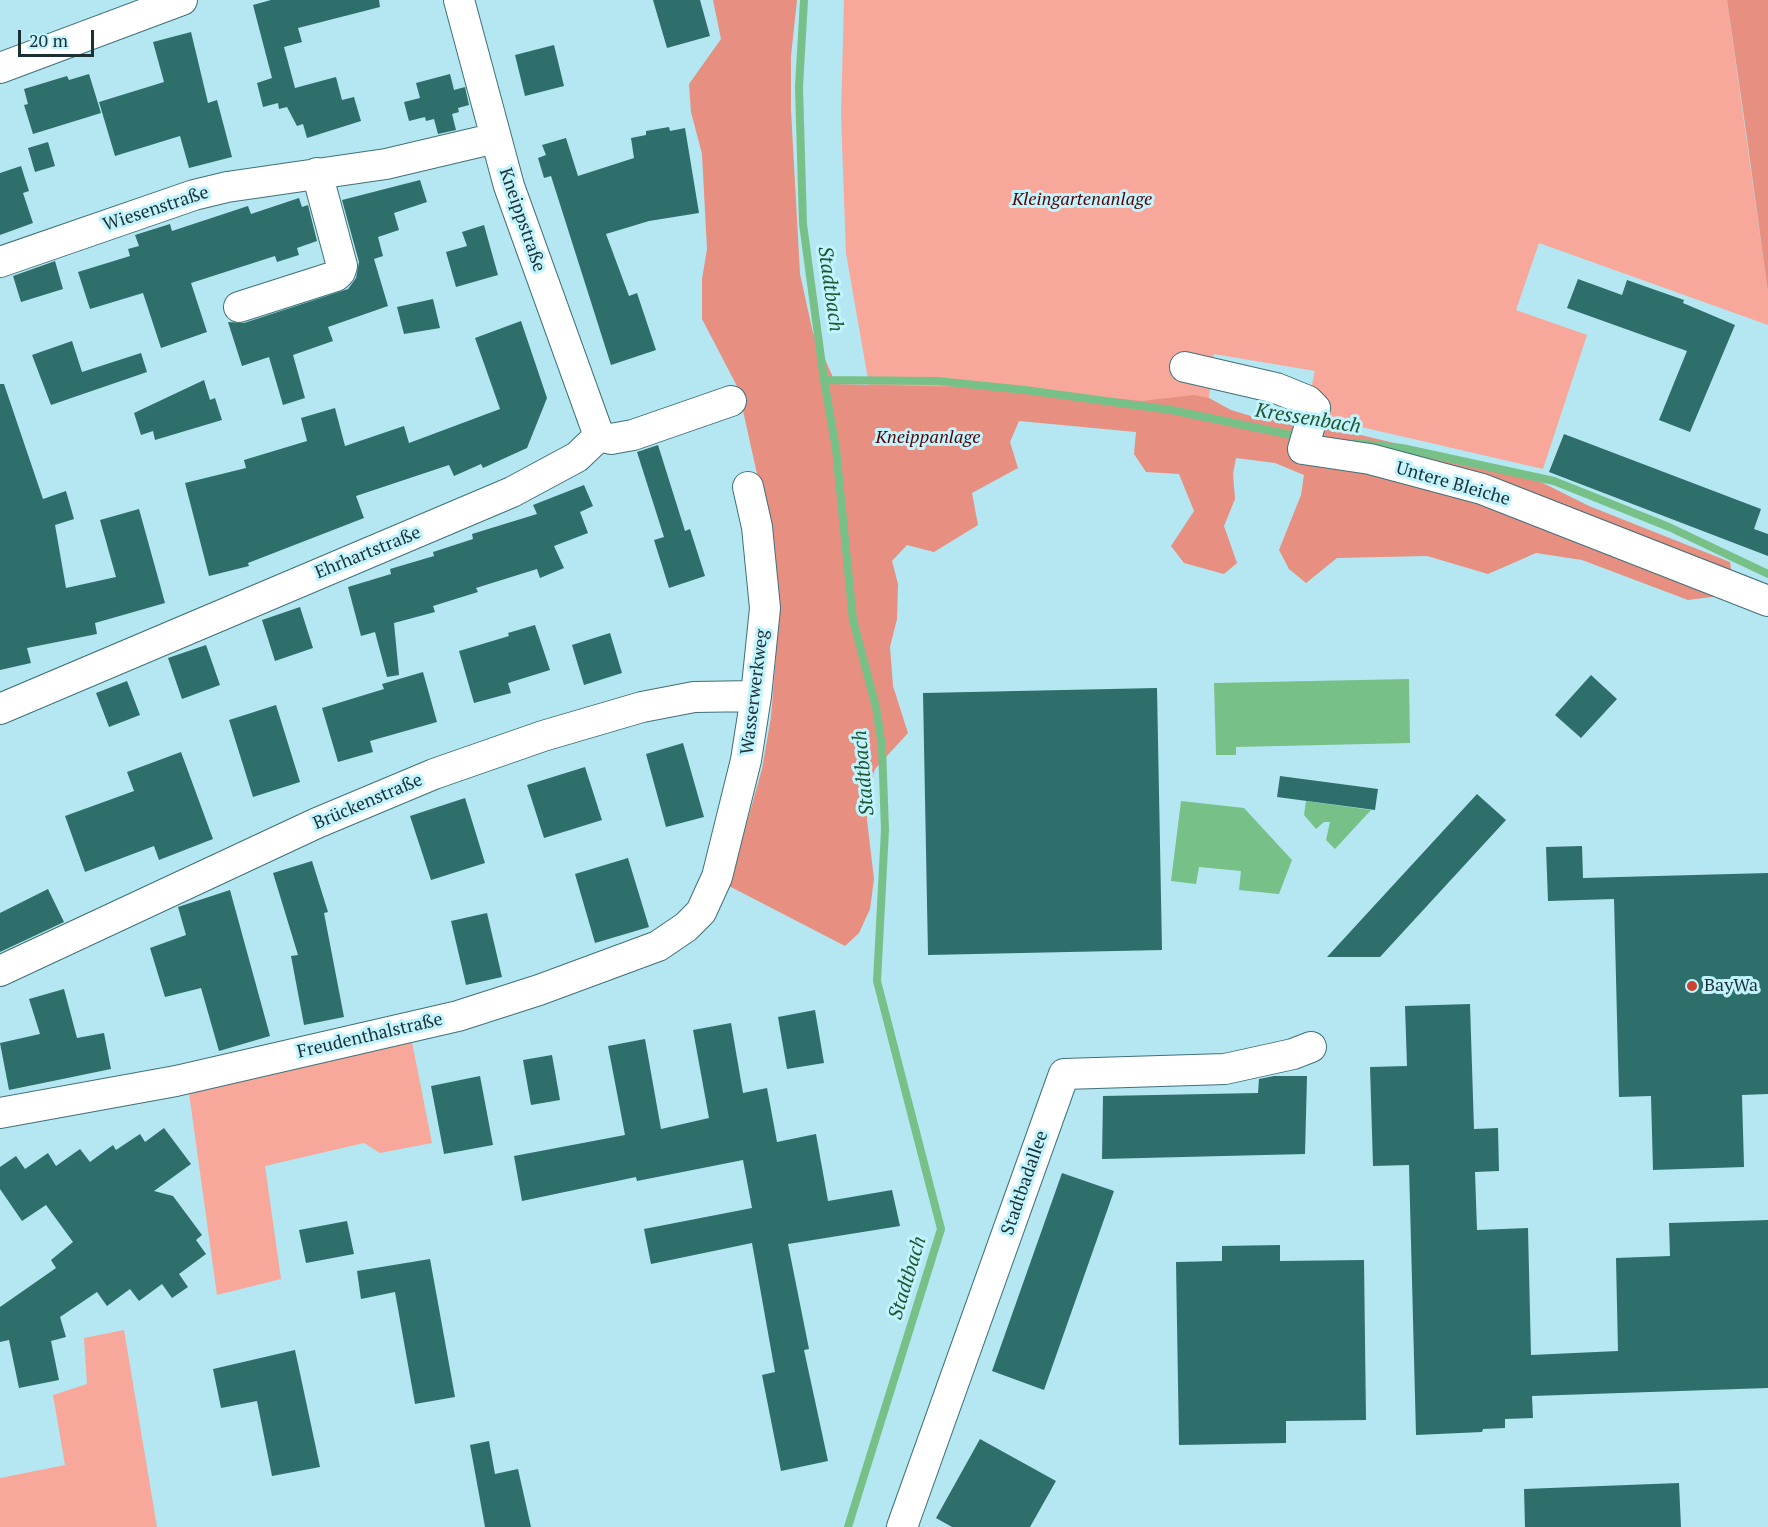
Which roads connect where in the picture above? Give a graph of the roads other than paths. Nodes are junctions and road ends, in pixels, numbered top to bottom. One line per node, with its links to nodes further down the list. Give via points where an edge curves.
1 (182, 0): 3 (street)
2 (459, 0): 4 (street, Kneippstraße)
3 (0, 68)
4 (496, 138): 5 (street, Wiesenstraße, via 386,164); 10 (street, Kneippstraße, via 526,236)
5 (317, 173): 6 (street, Wiesenstraße, via 194,195); 7 (street, via 342,266 340,272)
6 (0, 262)
7 (239, 307)
8 (1185, 367): 12 (street, Untere Bleiche, via 1298,395 1315,408 1303,449 1370,459 1482,489)
9 (731, 401): 10 (street, via 633,435 611,439)
10 (599, 436): 14 (street, Ehrhartstraße, via 578,457 512,492)
11 (748, 487): 13 (street, Wasserwerkweg, via 757,527 765,608)
12 (1768, 601)
13 (756, 696): 15 (street, Wasserwerkweg, via 736,804); 16 (street, Brückenstraße, via 694,698 642,707 434,774 317,823)
14 (0, 709)
15 (711, 894): 18 (street, Freudenthalstraße, via 686,927 658,946 498,1004 374,1037 176,1081)
16 (0, 971)
17 (1311, 1047): 19 (street, Stadtbadallee, via 1225,1069 1064,1074)
18 (0, 1113)
19 (902, 1527)

